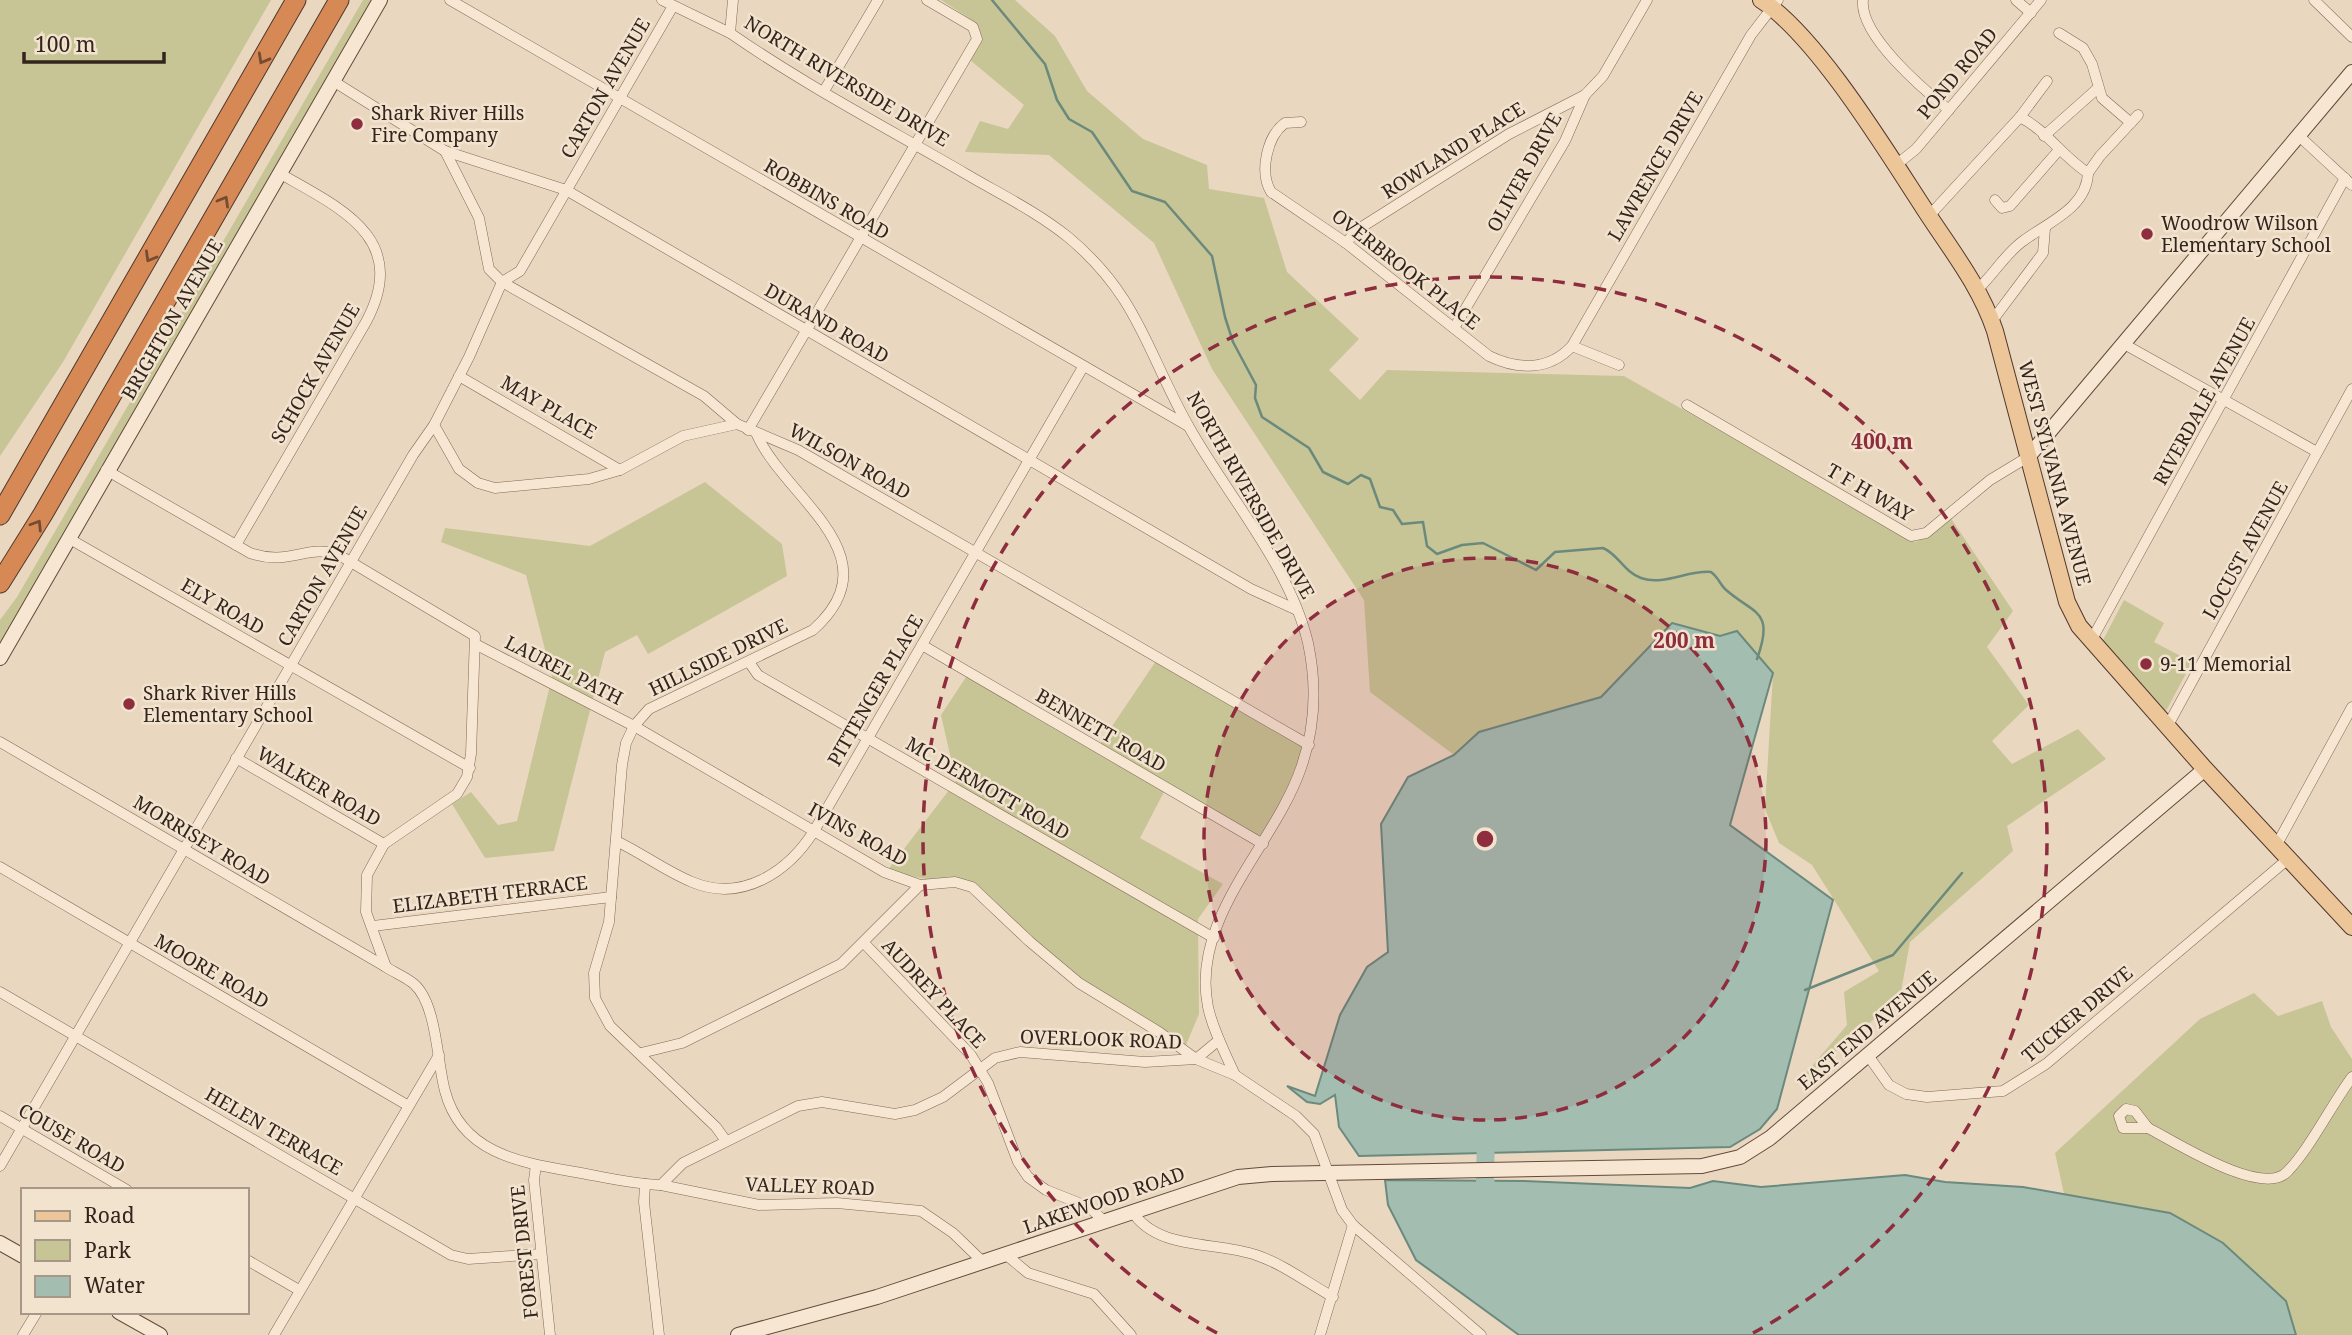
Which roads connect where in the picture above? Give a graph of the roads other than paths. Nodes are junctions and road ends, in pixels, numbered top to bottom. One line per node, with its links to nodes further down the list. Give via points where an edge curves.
1 (296, 0): 67 (highway, one-way to 67)
2 (339, 0): 72 (highway, one-way to 2)
3 (380, 0): 22 (street, BRIGHTON AVENUE)
4 (450, 0): 26 (street, ROBBINS ROAD)
5 (662, 0): 15 (street)
6 (733, 0): 17 (street, NORTH RIVERSIDE DRIVE)
7 (878, 0): 24 (street)
8 (927, 0): 32 (street, via 973,27 977,39)
9 (1647, 0): 25 (street, OLIVER DRIVE, via 1603,76)
10 (1863, 0): 27 (street, via 1866,19 1900,68)
11 (2017, 0): 16 (street)
12 (2041, 0): 16 (street, POND ROAD)
13 (2314, 0): 19 (street)
14 (1770, 2): 35 (main road, WEST SYLVANIA AVENUE, via 1810,47); 51 (street, LAWRENCE DRIVE)
15 (673, 6): 17 (street); 26 (street, CARTON AVENUE)
16 (2031, 13): 27 (street, POND ROAD)
17 (730, 33): 24 (street, NORTH RIVERSIDE DRIVE)
18 (2059, 33): 23 (street, via 2083,48)
19 (2352, 37)
20 (2352, 72): 30 (street)
21 (2047, 80): 28 (street)
22 (333, 81): 33 (street, DURAND ROAD); 36 (street, BRIGHTON AVENUE)
23 (2098, 88): 31 (street); 37 (street, via 2102,98 2135,119)
24 (824, 90): 32 (street, NORTH RIVERSIDE DRIVE)
25 (1585, 95): 44 (street, ROWLAND PLACE, via 1509,134 1357,230); 48 (street, OLIVER DRIVE, via 1565,141)
26 (620, 99): 39 (street, CARTON AVENUE); 43 (street, ROBBINS ROAD)
27 (1949, 110): 35 (street, POND ROAD)
28 (2020, 117): 31 (street); 41 (street)
29 (1301, 122): 44 (street, OVERBROOK PLACE, via 1285,123 1271,138 1266,179 1271,192)
30 (2298, 135): 38 (street); 50 (street)
31 (2044, 136): 34 (street)
32 (916, 145): 43 (street); 60 (street, NORTH RIVERSIDE DRIVE, via 1044,219 1095,262 1140,323)
33 (445, 151): 39 (street, DURAND ROAD); 45 (street, via 479,218 489,269)
34 (2058, 151): 37 (street); 40 (street, via 2010,206 2002,208)
35 (1896, 165): 41 (main road, WEST SYLVANIA AVENUE)
36 (279, 173): 65 (street, BRIGHTON AVENUE); 69 (street, SCHOCK AVENUE, via 362,226 376,250 379,289 366,322)
37 (2088, 173): 42 (street, via 2088,186 2079,200)
38 (2348, 181): 56 (street, RIVERDALE AVENUE)
39 (566, 190): 45 (street, CARTON AVENUE, via 520,271); 49 (street, DURAND ROAD)
40 (1995, 200)
41 (1929, 216): 46 (main road, WEST SYLVANIA AVENUE)
42 (2045, 228): 46 (street, via 2021,242); 47 (street, via 2043,253)
43 (861, 239): 49 (street); 53 (street, ROBBINS ROAD)
44 (1346, 243): 48 (street, OVERBROOK PLACE)
45 (502, 282): 54 (street, CARTON AVENUE); 58 (street, WILSON ROAD, via 704,396)
46 (1978, 289): 47 (main road, WEST SYLVANIA AVENUE)
47 (1992, 321): 63 (main road, WEST SYLVANIA AVENUE)
48 (1454, 328): 51 (street, OVERBROOK PLACE, via 1489,356 1514,365 1551,362)
49 (807, 332): 61 (street); 64 (street, DURAND ROAD)
50 (2124, 344): 56 (street); 63 (street)
51 (1572, 346): 52 (street)
52 (1619, 365)
53 (1083, 367): 60 (street, ROBBINS ROAD); 64 (street, PITTENGER PLACE)
54 (458, 376): 59 (street, CARTON AVENUE); 66 (street, MAY PLACE)
55 (2352, 389): 62 (street, LOCUST AVENUE)
56 (2224, 401): 62 (street); 74 (street, RIVERDALE AVENUE)
57 (1687, 405): 63 (street, T F H WAY, via 1911,536 1926,533 1990,480)
58 (737, 424): 61 (street, WILSON ROAD); 66 (street, via 683,436)
59 (434, 425): 66 (street, via 452,461 484,486 589,479); 71 (street, CARTON AVENUE)
60 (1188, 427): 73 (street, NORTH RIVERSIDE DRIVE)
61 (752, 432): 70 (street, WILSON ROAD, via 798,450); 78 (street, HILLSIDE DRIVE, via 832,533 842,572 834,606 824,620 808,634)
62 (2317, 452): 82 (street, LOCUST AVENUE)
63 (2028, 457): 74 (main road, WEST SYLVANIA AVENUE, via 2067,602)
64 (1030, 460): 70 (street, PITTENGER PLACE); 73 (street, DURAND ROAD, via 1251,589)
65 (106, 470): 68 (street, BRIGHTON AVENUE); 69 (street, LAUREL PATH)
66 (620, 470)
67 (0, 515)
68 (68, 538): 77 (street, BRIGHTON AVENUE); 79 (street, ELY ROAD)
69 (236, 545): 71 (street, LAUREL PATH, via 275,559 318,550)
70 (975, 553): 76 (street, PITTENGER PLACE); 85 (street, WILSON ROAD)
71 (350, 562): 75 (street, LAUREL PATH, via 469,631); 79 (street, CARTON AVENUE)
72 (0, 583)
73 (1297, 610): 85 (street, NORTH RIVERSIDE DRIVE, via 1313,682)
74 (2091, 641): 82 (main road, WEST SYLVANIA AVENUE)
75 (477, 645): 81 (street, LAUREL PATH); 87 (street)
76 (922, 645): 83 (street, PITTENGER PLACE); 92 (street, BENNETT ROAD)
77 (0, 658)
78 (749, 662): 81 (street, HILLSIDE DRIVE, via 656,705); 83 (street, MC DERMOTT ROAD, via 758,675)
79 (290, 665): 86 (street, CARTON AVENUE); 87 (street, ELY ROAD)
80 (2352, 707): 93 (street)
81 (634, 726): 89 (street, IVINS ROAD); 90 (street, via 622,765)
82 (2167, 727): 88 (main road, WEST SYLVANIA AVENUE)
83 (868, 738): 89 (street, PITTENGER PLACE); 101 (street, MC DERMOTT ROAD)
84 (0, 742): 94 (street, MORRISEY ROAD)
85 (1309, 745): 92 (street, NORTH RIVERSIDE DRIVE)
86 (236, 758): 91 (street, WALKER ROAD); 94 (street, CARTON AVENUE)
87 (470, 768): 91 (street, via 457,794)
88 (2205, 769): 93 (main road, WEST SYLVANIA AVENUE); 109 (street, EAST END AVENUE)
89 (814, 831): 90 (street, PITTENGER PLACE, via 778,872 758,883 727,888 691,882); 97 (street, IVINS ROAD, via 884,872)
90 (615, 841): 98 (street)
91 (384, 844): 99 (street, via 370,864 365,886 366,912)
92 (1263, 844): 101 (street, NORTH RIVERSIDE DRIVE)
93 (2276, 846): 95 (main road, WEST SYLVANIA AVENUE)
94 (183, 849): 102 (street, CARTON AVENUE); 104 (street, MORRISEY ROAD)
95 (2287, 859): 100 (main road, WEST SYLVANIA AVENUE); 109 (street, TUCKER DRIVE, via 2046,1064 2003,1091 1927,1097 1906,1094 1885,1082)
96 (0, 867): 102 (street, MOORE ROAD)
97 (920, 885): 103 (street); 111 (street, IVINS ROAD, via 955,882 972,887 1060,969)
98 (611, 897): 99 (street, ELIZABETH TERRACE); 108 (street, via 607,934 594,973 595,998 610,1026)
99 (373, 926): 104 (street)
100 (2352, 927)
101 (1214, 938): 107 (street, NORTH RIVERSIDE DRIVE, via 1206,983)
102 (129, 943): 106 (street, CARTON AVENUE); 115 (street, MOORE ROAD)
103 (864, 943): 108 (street, via 841,964 712,1029 667,1048); 112 (street, AUDREY PLACE)
104 (386, 967): 110 (street, MORRISEY ROAD, via 417,987 436,1034)
105 (0, 992): 106 (street, HELEN TERRACE)
106 (76, 1035): 117 (street, CARTON AVENUE); 127 (street, HELEN TERRACE)
107 (1219, 1040): 111 (street, OVERLOOK ROAD); 113 (street, NORTH RIVERSIDE DRIVE)
108 (640, 1053): 119 (street)
109 (1867, 1054): 122 (street, EAST END AVENUE, via 1770,1138 1729,1162)
110 (439, 1055): 115 (street); 120 (street, MORRISEY ROAD, via 450,1106 469,1134 498,1155)
111 (1196, 1059): 112 (street, OVERLOOK ROAD, via 1145,1062 1020,1052 995,1058); 113 (street, IVINS ROAD)
112 (980, 1069): 119 (street, OVERLOOK ROAD, via 943,1097 915,1110 895,1114 833,1102 805,1104); 129 (street, AUDREY PLACE, via 1028,1177 1046,1190 1089,1207)
113 (1235, 1075): 123 (street, IVINS ROAD, via 1306,1125 1319,1144)
114 (2352, 1077): 118 (street, via 2296,1160 2278,1178 2216,1164)
115 (407, 1105): 127 (street)
116 (0, 1116): 117 (street, COUSE ROAD)
117 (22, 1128): 121 (street, CARTON AVENUE); 126 (street, COUSE ROAD)
118 (2148, 1128)
119 (726, 1141): 125 (street, OVERLOOK ROAD, via 677,1166)
120 (536, 1165): 124 (street, VALLEY ROAD); 132 (street, FOREST DRIVE)
121 (0, 1166)
122 (1495, 1169): 123 (street, LAKEWOOD ROAD)
123 (1329, 1173): 128 (street, LAKEWOOD ROAD, via 1238,1177); 130 (street, IVINS ROAD, via 1342,1210)
124 (645, 1184): 125 (street, VALLEY ROAD); 147 (street)
125 (661, 1185): 136 (street, VALLEY ROAD, via 759,1205 836,1203 920,1211 953,1233)
126 (124, 1188)
127 (354, 1197): 132 (street, HELEN TERRACE, via 460,1258); 137 (street)
128 (1132, 1212): 129 (street, LAKEWOOD ROAD); 138 (street, via 1148,1229 1187,1243 1256,1255)
129 (1104, 1221): 133 (street, LAKEWOOD ROAD)
130 (1353, 1225): 138 (street); 151 (street)
131 (0, 1243): 134 (street)
132 (541, 1254): 146 (street, FOREST DRIVE)
133 (1005, 1254): 136 (street, LAKEWOOD ROAD); 142 (street, via 1028,1273 1094,1294)
134 (21, 1255)
135 (248, 1261): 137 (street)
136 (983, 1262): 141 (street, LAKEWOOD ROAD)
137 (299, 1290): 145 (street)
138 (1333, 1297): 150 (street)
139 (36, 1314): 143 (street)
140 (123, 1314): 144 (street)
141 (754, 1333): 148 (street, LAKEWOOD ROAD)
142 (1129, 1333): 149 (street)
143 (23, 1335)
144 (160, 1335)
145 (274, 1335)
146 (550, 1335)
147 (659, 1335)
148 (738, 1335)
149 (1114, 1335)
150 (1320, 1335)
151 (1481, 1335)

